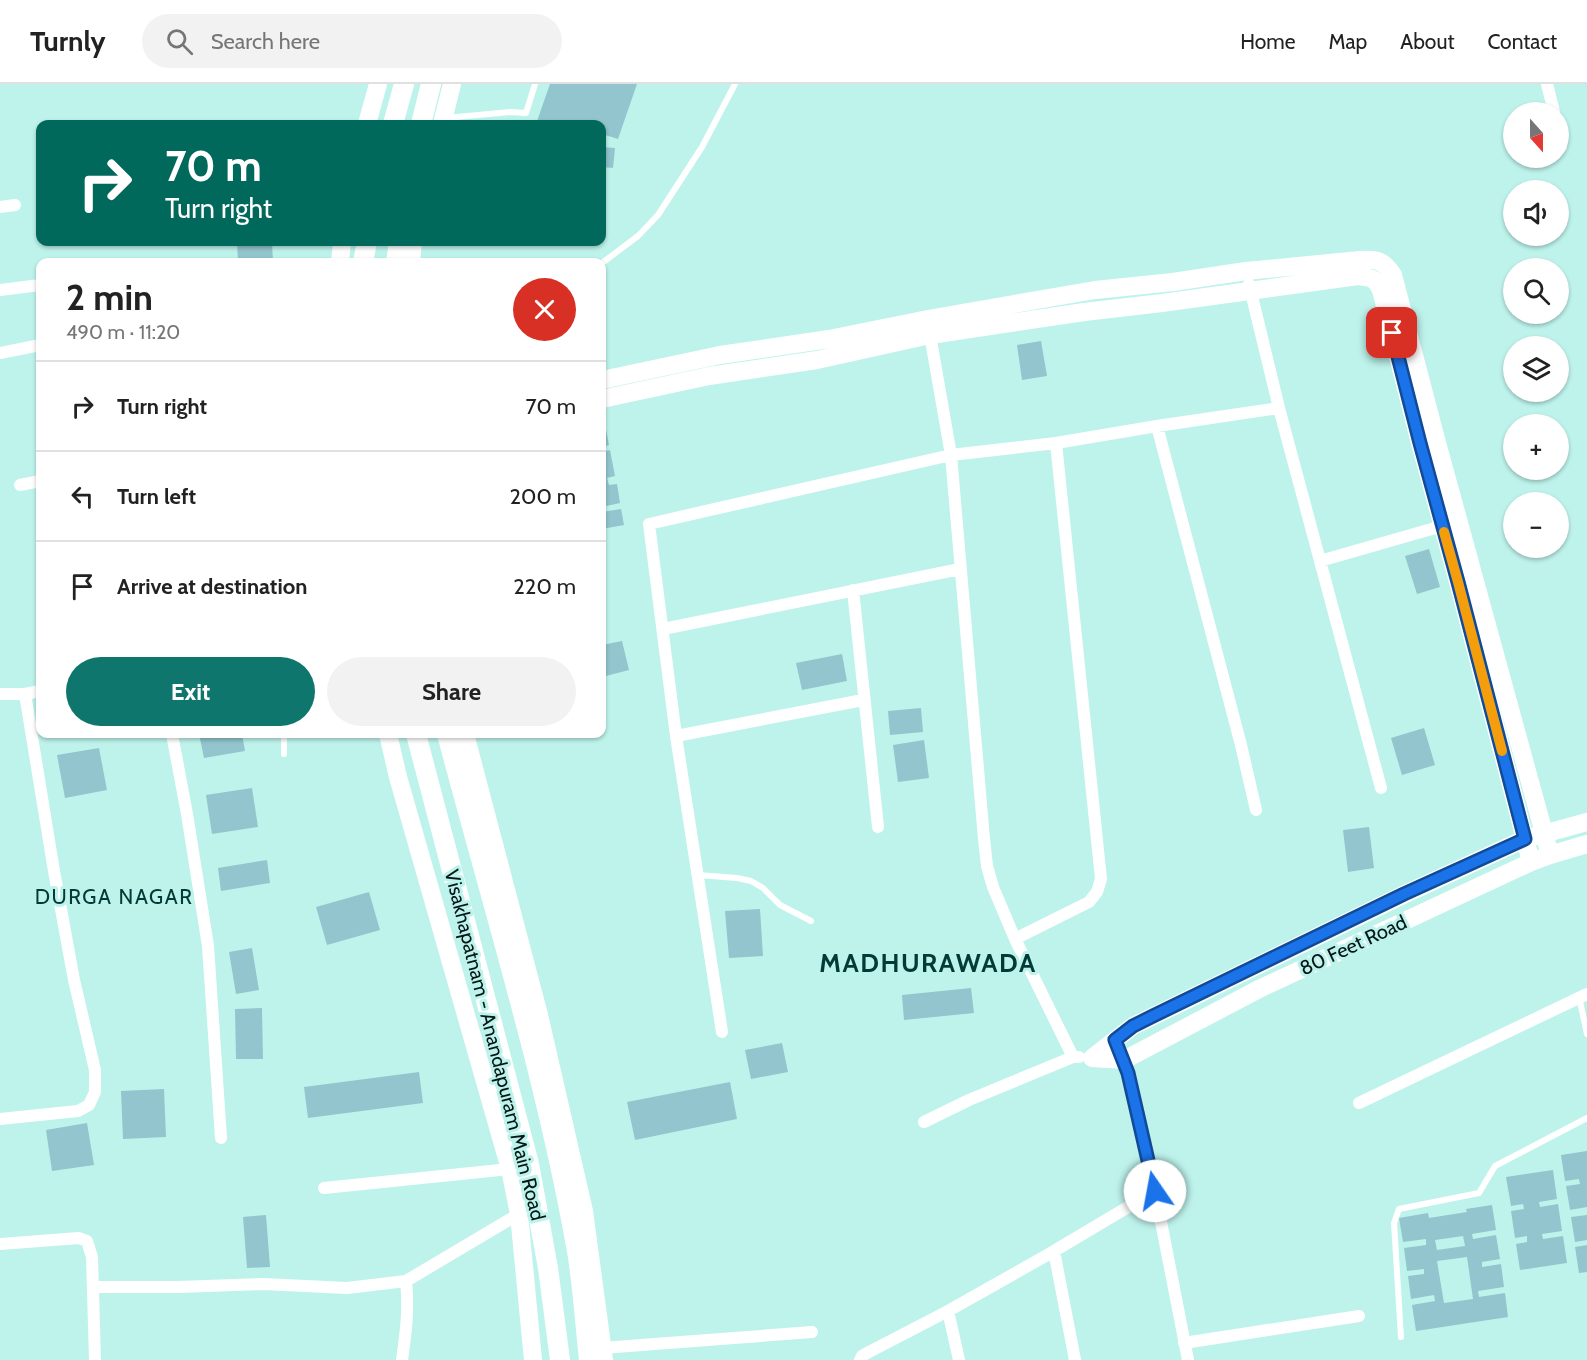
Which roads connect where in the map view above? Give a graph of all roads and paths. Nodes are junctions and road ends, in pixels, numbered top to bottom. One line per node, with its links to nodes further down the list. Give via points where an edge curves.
1 (378, 84): 9 (street)
2 (404, 84): 10 (main road)
3 (431, 84): 11 (main road)
4 (452, 84): 12 (street)
5 (535, 84): 13 (lane, via 526,113)
6 (735, 84): 16 (lane, via 702,147 658,215)
7 (1547, 84): 8 (street)
8 (1552, 102)
9 (368, 120)
10 (394, 120)
11 (422, 120)
12 (443, 120)
13 (457, 120)
14 (15, 206): 15 (street)
15 (0, 207)
16 (606, 260)
17 (1246, 271): 20 (street); 21 (street, via 1095,290); 32 (street, via 1372,260 1386,265 1393,275)
18 (36, 286): 19 (street)
19 (0, 290)
20 (1251, 290): 21 (street); 26 (street); 32 (street, via 1358,276 1377,282 1417,432)
21 (929, 327): 24 (street, via 720,355); 25 (street, via 817,360 710,376); 29 (street)
22 (36, 346): 23 (street)
23 (0, 353)
24 (606, 379)
25 (606, 398)
26 (1279, 408): 27 (street); 33 (street)
27 (1157, 426): 28 (street); 50 (street)
28 (1056, 443): 29 (street); 60 (street, via 1101,879 1089,902)
29 (951, 455): 34 (street); 36 (street, via 649,524)
30 (36, 482): 31 (street)
31 (20, 485)
32 (1450, 523): 33 (street); 53 (street, via 1505,690); 54 (street, via 1458,582)
33 (1320, 561): 49 (street)
34 (960, 569): 35 (street); 60 (street, via 987,866)
35 (853, 590): 36 (street); 40 (street)
36 (663, 628): 41 (street)
37 (36, 692): 39 (street)
38 (0, 694): 39 (street)
39 (25, 694): 70 (street, via 74,980 95,1070 95,1092 89,1105 78,1110)
40 (863, 700): 41 (street); 52 (street)
41 (676, 736): 58 (street)
42 (173, 738): 72 (street, via 208,946)
43 (284, 738): 48 (lane)
44 (389, 738): 73 (street)
45 (417, 738): 90 (main road, Visakhapatnam - Anandapuram Main Road, via 529,1164)
46 (448, 738): 86 (main road, Visakhapatnam - Anandapuram Main Road, via 557,1153)
47 (466, 738): 86 (street, via 539,1015 584,1211)
48 (284, 753)
49 (1381, 788)
50 (1256, 810)
51 (1587, 822): 53 (street)
52 (878, 827)
53 (1543, 833): 54 (street); 56 (street)
54 (1525, 839): 57 (street); 64 (street, via 1153,1016)
55 (1587, 844): 56 (street, 80 Feet Road)
56 (1550, 855): 57 (street, 80 Feet Road)
57 (1531, 862): 67 (street, 80 Feet Road, via 1259,989)
58 (698, 875): 59 (lane, via 751,880 780,905); 62 (street)
59 (811, 921)
60 (1016, 939): 65 (street)
61 (1583, 995): 63 (lane); 68 (street)
62 (722, 1032)
63 (1587, 1034)
64 (1115, 1040): 66 (street); 67 (street)
65 (1073, 1057): 66 (street); 71 (street)
66 (1092, 1058): 67 (street)
67 (1124, 1060): 75 (street)
68 (1359, 1103)
69 (1587, 1118): 84 (lane, via 1495,1166 1479,1193 1399,1209 1394,1223)
70 (0, 1119)
71 (924, 1122)
72 (221, 1138)
73 (510, 1169): 74 (street); 76 (street)
74 (324, 1188)
75 (1155, 1191): 78 (street); 85 (street)
76 (519, 1214): 79 (street); 89 (street)
77 (0, 1244): 80 (street, via 79,1238 87,1241)
78 (1054, 1251): 81 (street); 93 (street)
79 (405, 1281): 80 (street, via 347,1288 263,1284); 88 (street, via 408,1320)
80 (94, 1287): 87 (street)
81 (948, 1311): 91 (street); 92 (street)
82 (1359, 1316): 85 (street)
83 (812, 1332): 86 (street)
84 (1401, 1337)
85 (1184, 1343): 94 (street)
86 (599, 1356)
87 (95, 1360)
88 (402, 1360)
89 (533, 1360)
90 (560, 1360)
91 (860, 1360)
92 (959, 1360)
93 (1075, 1360)
94 (1188, 1360)

